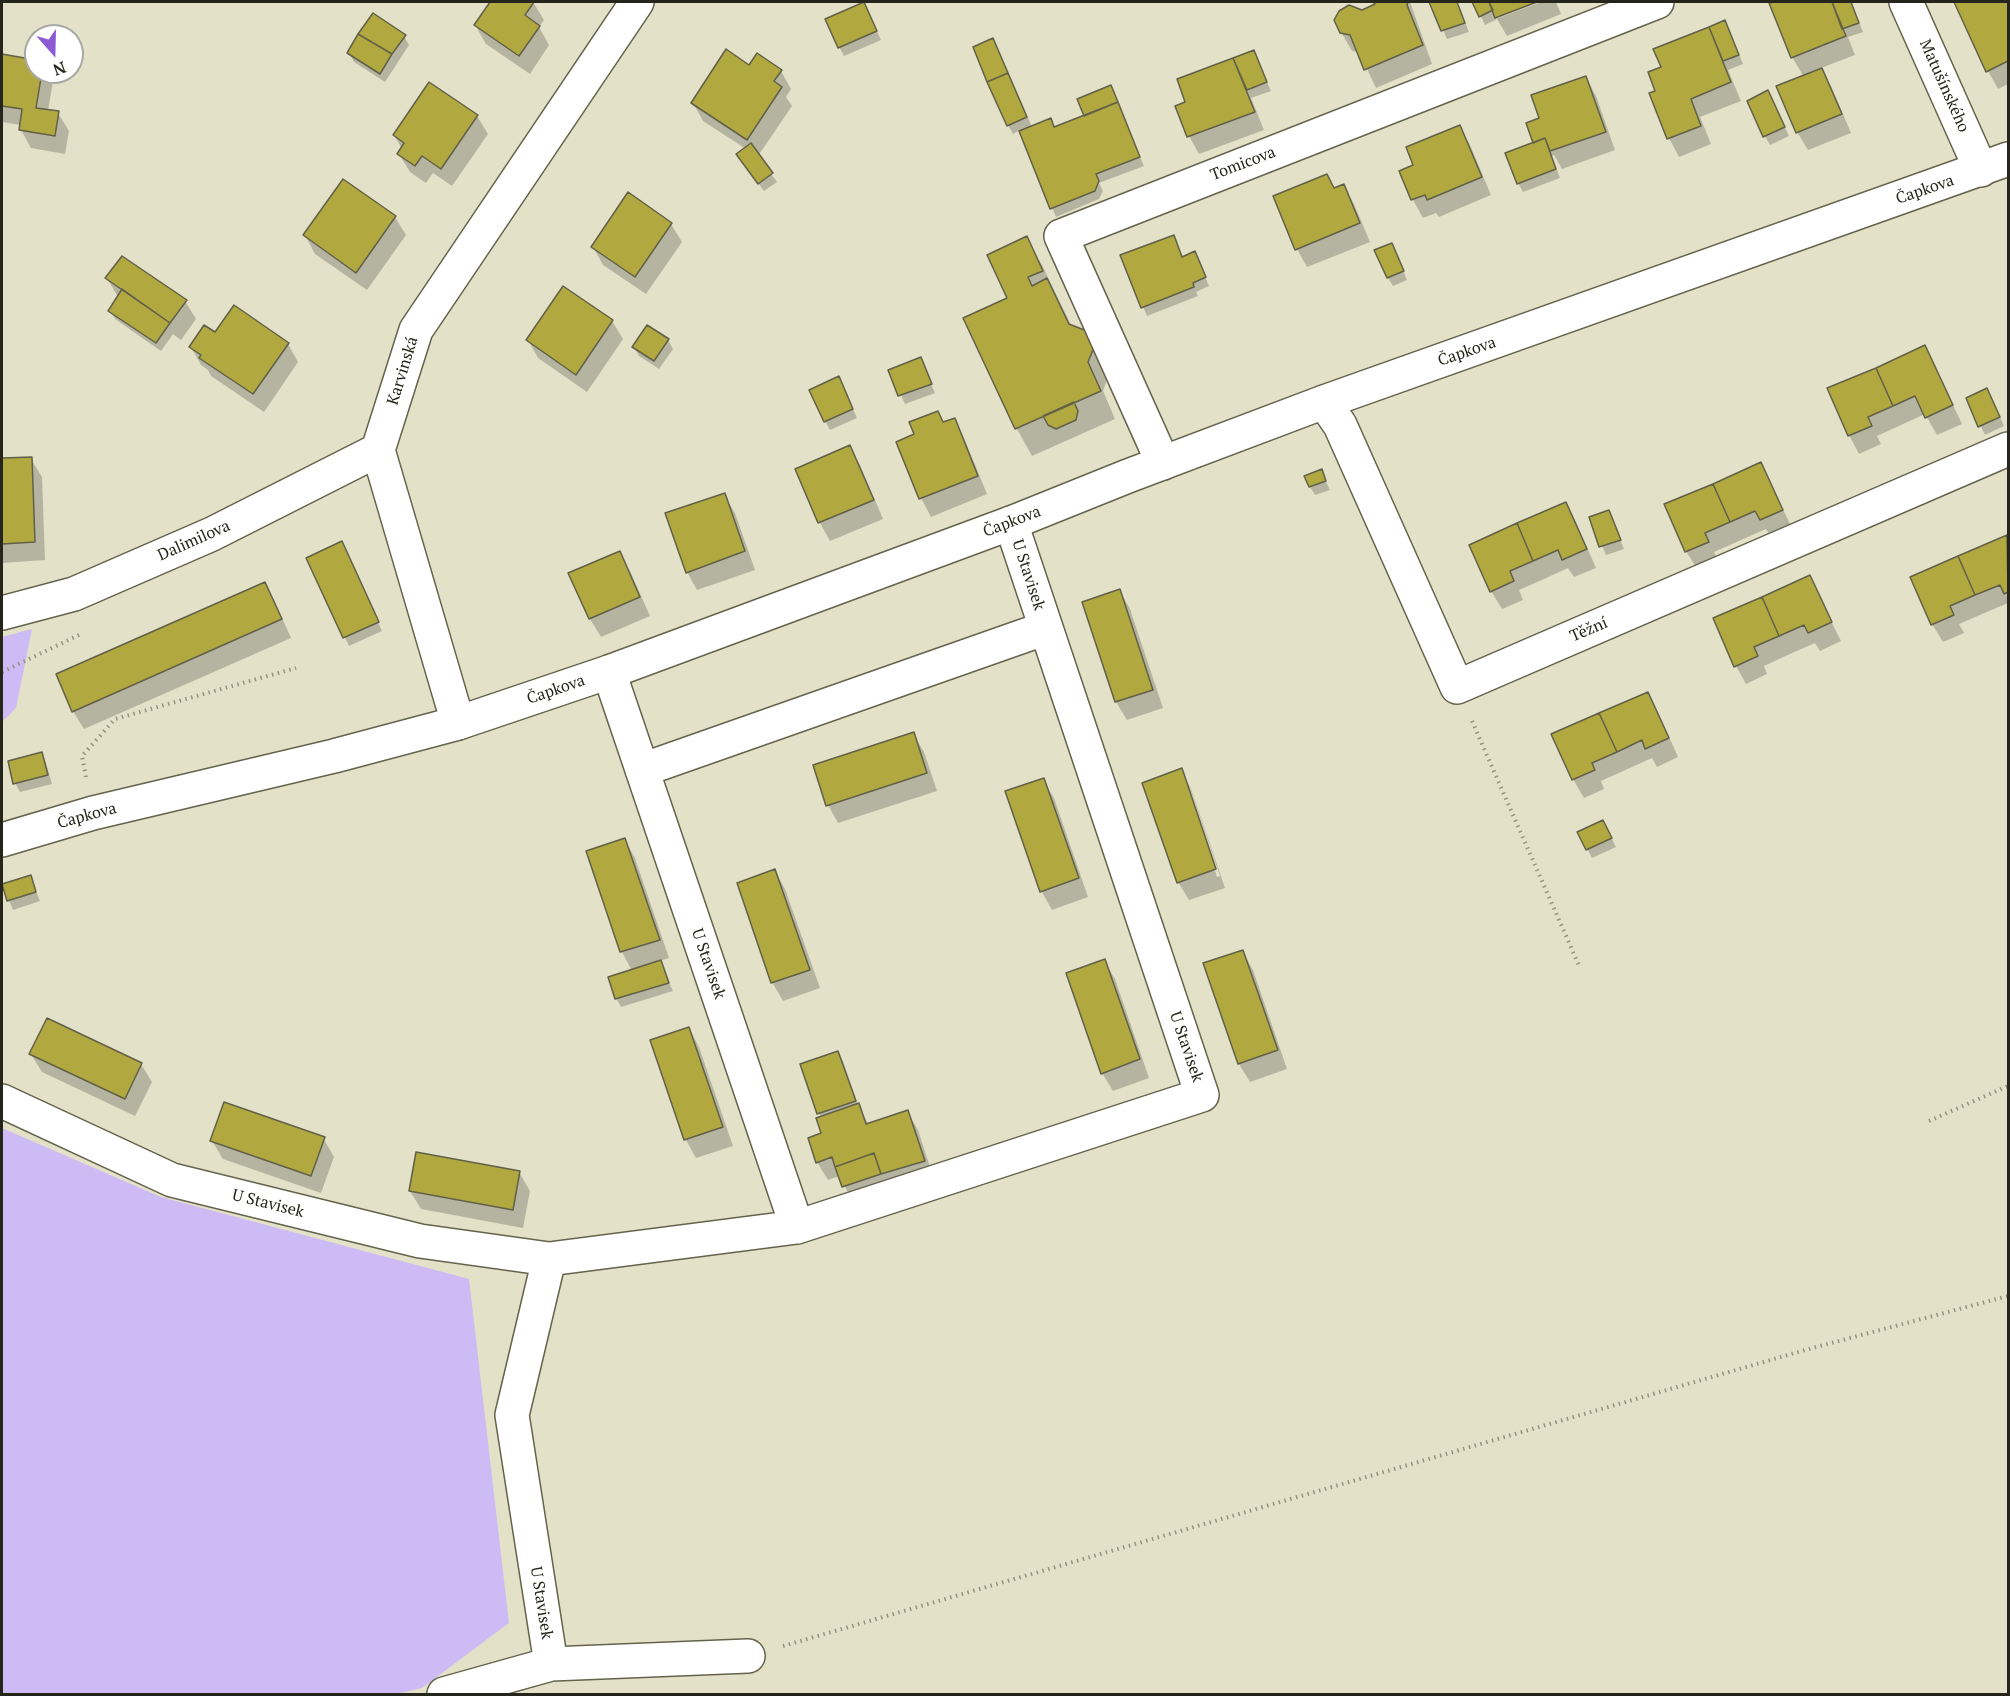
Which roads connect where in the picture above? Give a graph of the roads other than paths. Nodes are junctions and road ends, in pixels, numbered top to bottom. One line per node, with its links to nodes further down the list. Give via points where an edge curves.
1 (638, 2): 7 (street, Karvinská, via 416,330)
2 (1658, 2): 8 (street, Tomicova, via 1061,236)
3 (1906, 2): 4 (street, Matušínského)
4 (1995, 165): 5 (street, Čapkova)
5 (1324, 402): 6 (street, Těžní, via 1340,425 1457,687); 8 (street, Čapkova)
6 (2008, 448)
7 (378, 450): 10 (street, Dalimilova, via 202,539 74,594); 13 (street)
8 (1163, 463): 9 (street, Čapkova)
9 (1011, 523): 11 (street, U Stavisek); 12 (street, Čapkova)
10 (2, 613)
11 (1046, 628): 14 (street, U Stavisek); 17 (street, U Stavisek, via 1202,1095)
12 (609, 672): 13 (street, Čapkova); 14 (street, U Stavisek)
13 (458, 723): 15 (street, Čapkova, via 93,813)
14 (642, 770): 17 (street, U Stavisek)
15 (2, 840)
16 (2, 1101): 18 (street, U Stavisek, via 172,1180 420,1241)
17 (797, 1227): 18 (street, U Stavisek)
18 (549, 1259): 20 (street, U Stavisek, via 512,1414)
19 (748, 1656): 20 (street)
20 (551, 1664): 21 (street)
21 (444, 1695)

